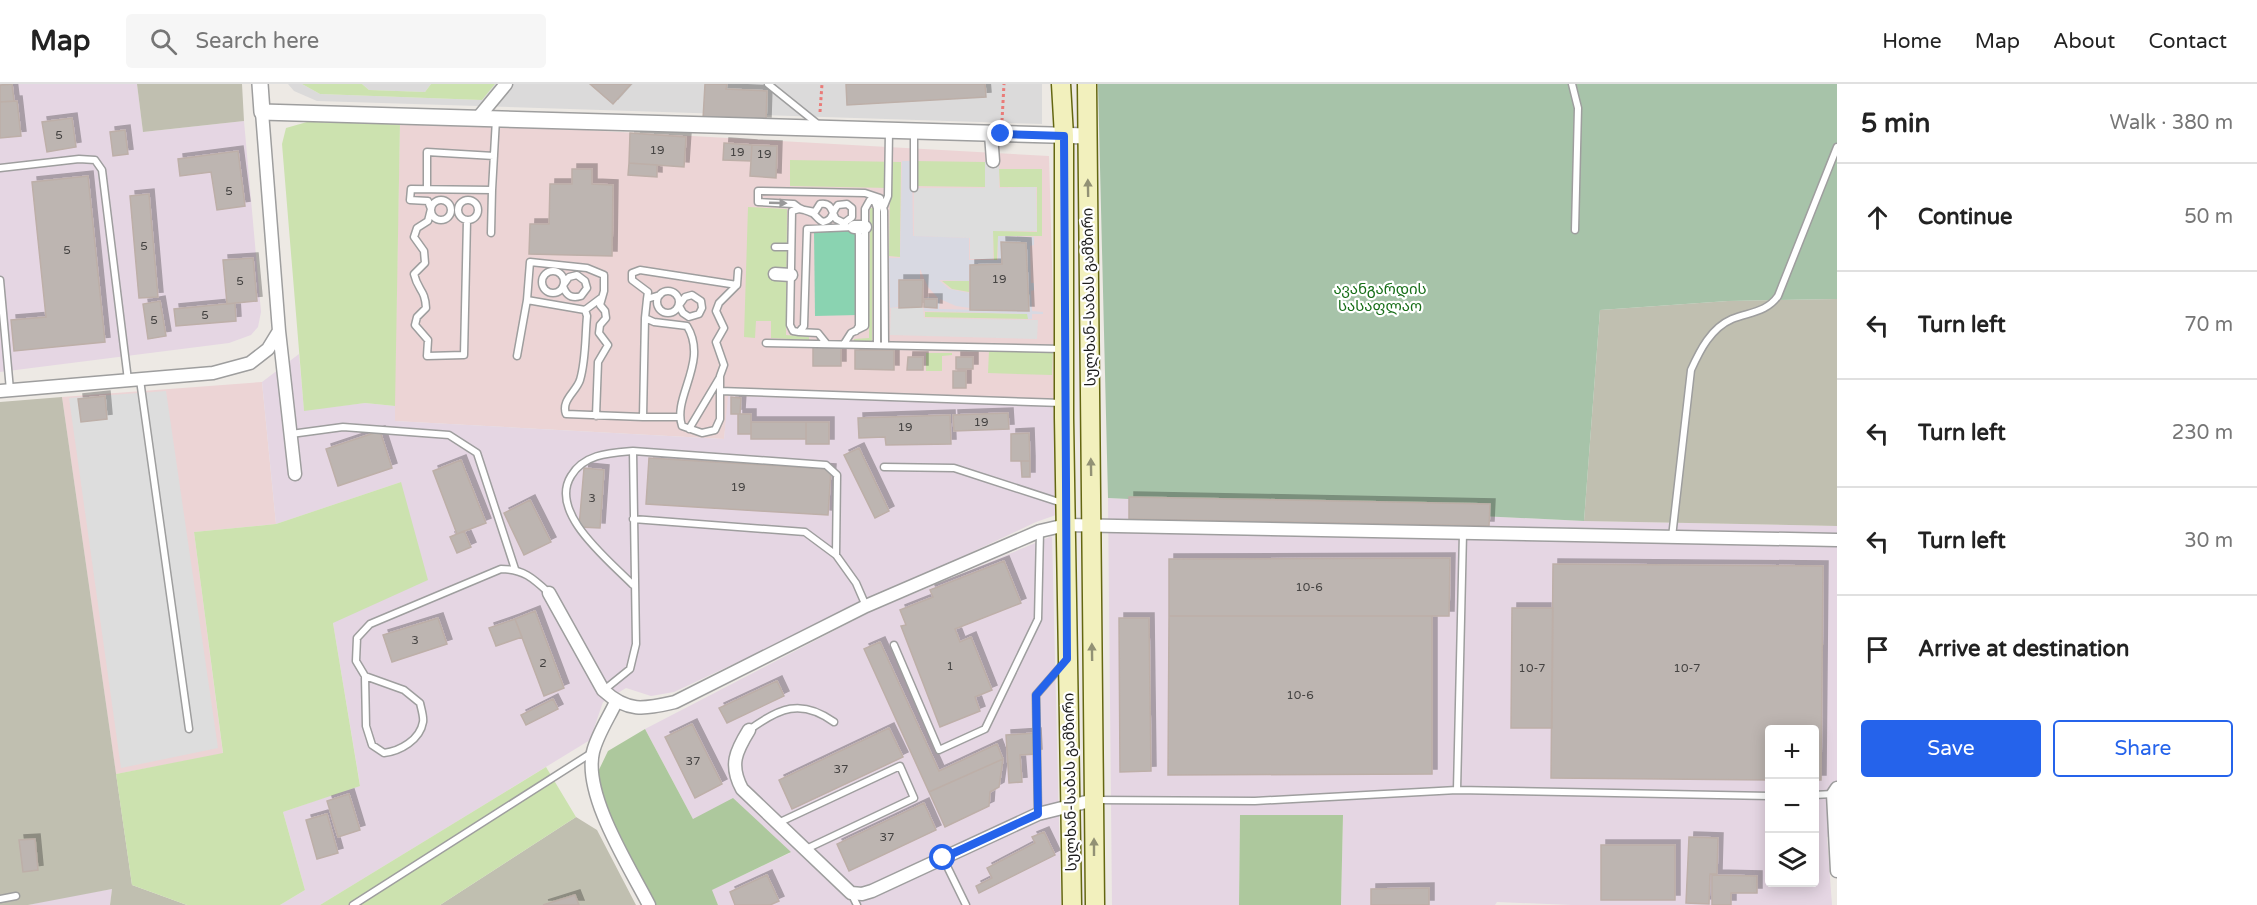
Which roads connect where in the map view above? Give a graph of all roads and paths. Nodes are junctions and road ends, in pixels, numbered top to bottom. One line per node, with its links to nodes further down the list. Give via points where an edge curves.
1 (260, 84): 9 (street)
2 (506, 84): 10 (street)
3 (768, 84): 12 (lane)
4 (822, 84): 12 (path)
5 (1004, 84): 15 (path)
6 (1061, 84): 16 (main road, სულხან-საბას გამზირი)
7 (1087, 84): 17 (main road, სულხან-საბას გამზირი)
8 (1572, 84): 29 (lane, via 1578,108)
9 (262, 112): 10 (street); 47 (street)
10 (477, 119): 11 (street)
11 (496, 119): 12 (street); 19 (lane)
12 (823, 129): 13 (street)
13 (889, 131): 14 (street); 25 (lane, via 888,196)
14 (914, 131): 15 (street); 22 (lane)
15 (996, 134): 16 (street); 20 (street)
16 (1064, 136): 17 (street); 54 (main road, სულხან-საბას გამზირი)
17 (1087, 136): 72 (main road, სულხან-საბას გამზირი, one-way to 17)
18 (1837, 147): 75 (lane, via 1778,296 1770,307 1730,320 1712,333 1699,351 1691,370)
19 (494, 156): 23 (lane, via 427,152); 24 (lane)
20 (993, 161)
21 (0, 168): 57 (lane, via 79,159 95,160 102,170)
22 (914, 188)
23 (427, 189): 24 (lane); 27 (lane, via 411,189 410,200 428,201 431,208 428,221 417,228 414,237 424,251 425,262 414,274 425,292 426,308 415,325 428,340 427,356 464,355)
24 (492, 190): 30 (lane)
25 (884, 206): 26 (lane, one-way to 26, via 880,198 865,193 758,191 758,202 791,203); 39 (lane)
26 (797, 209): 26 (lane, via 815,212 820,204 826,204 833,214 823,222 815,213); 32 (lane, via 792,214)
27 (466, 220)
28 (860, 227): 39 (lane, via 865,205 873,201 877,208); 48 (lane); 48 (lane, via 866,324); 49 (lane, via 809,228 805,235 804,326)
29 (1575, 230)
30 (491, 233)
31 (776, 247): 32 (lane)
32 (791, 247): 35 (lane)
33 (738, 271): 40 (lane)
34 (775, 274): 35 (street)
35 (791, 275): 49 (lane, via 790,325 792,331)
36 (0, 280): 58 (lane)
37 (529, 281): 38 (lane); 42 (lane, via 530,262 598,270 604,275); 44 (lane)
38 (541, 283): 38 (lane, via 544,275 554,271 562,277 564,285 558,292 550,293)
39 (881, 283): 53 (lane)
40 (737, 285): 43 (lane, via 640,270 632,273 636,286 648,292); 56 (lane, via 716,311 724,328 716,342 723,358)
41 (660, 295): 41 (lane, via 666,291 678,297 679,305 674,312 663,312 658,306); 43 (lane)
42 (601, 298): 45 (lane); 61 (lane, via 606,318 599,333 608,345 598,362)
43 (647, 299): 46 (lane)
44 (527, 300): 45 (lane); 55 (lane)
45 (585, 309): 61 (lane, via 582,370 564,411 576,416)
46 (645, 318): 62 (lane); 63 (lane, via 681,324 691,332 692,372)
47 (279, 331): 57 (street, via 268,350 250,363 213,373); 65 (street)
48 (856, 331): 52 (lane)
49 (799, 332): 51 (lane, via 818,333)
50 (766, 342): 51 (lane)
51 (826, 343): 52 (lane)
52 (844, 344): 53 (lane)
53 (881, 344): 54 (lane)
54 (1066, 349): 60 (main road, სულხან-საბას გამზირი)
55 (517, 356)
56 (720, 376): 59 (lane); 64 (lane)
57 (134, 379): 58 (street); 88 (lane)
58 (5, 390)
59 (720, 391): 60 (lane); 64 (lane, via 719,425 715,430 702,433)
60 (1066, 403): 69 (main road, სულხან-საბას გამზირი)
61 (596, 416): 62 (lane)
62 (643, 417): 63 (lane)
63 (679, 417): 64 (lane, via 682,426)
64 (689, 429)
65 (291, 434): 68 (street); 78 (lane, via 343,427 449,435 477,453)
66 (633, 451): 70 (lane); 77 (lane, via 826,465 837,475); 79 (lane, via 603,453 577,466 565,486 568,510 578,527)
67 (884, 467): 69 (lane, via 954,468)
68 (295, 474)
69 (1065, 504): 71 (main road, სულხან-საბას გამზირი)
70 (633, 519): 77 (lane, via 805,532); 79 (lane)
71 (1066, 525): 72 (street); 73 (street); 83 (main road, სულხან-საბას გამზირი)
72 (1091, 526): 74 (street); 95 (main road, სულხან-საბას გამზირი, one-way to 72)
73 (1041, 531): 81 (street); 82 (lane, via 1038,619 985,729 939,750)
74 (1463, 532): 75 (street); 91 (lane)
75 (1672, 537): 76 (street)
76 (1837, 540)
77 (836, 555): 81 (lane)
78 (515, 569): 80 (lane, via 531,576); 84 (lane, via 501,570 370,624 357,638 356,661)
79 (633, 585): 85 (lane, via 636,644 630,669)
80 (549, 593): 85 (street)
81 (867, 606): 86 (street, via 675,702 641,710)
82 (894, 645)
83 (1067, 659): 96 (main road, სულხან-საბას გამზირი); 97 (lane, via 1036,695)
84 (365, 676): 84 (lane, via 405,690 420,703 423,722 414,739 397,751 384,753 372,745 366,726)
85 (603, 690): 86 (street)
86 (616, 702): 90 (street)
87 (834, 722): 89 (lane, via 822,713 796,707 774,712)
88 (189, 729)
89 (749, 730): 98 (street, via 735,752 733,767 742,789)
90 (593, 752): 105 (lane); 106 (street, via 591,776 598,803)
91 (1457, 790): 94 (lane); 95 (lane, via 1255,801)
92 (1835, 791): 93 (lane); 101 (street)
93 (1819, 794)
94 (1765, 796)
95 (1094, 800): 96 (street); 110 (main road, სულხან-საბას გამზირი, one-way to 95)
96 (1072, 804): 97 (street); 109 (main road, სულხან-საბას გამზირი)
97 (1038, 814): 100 (street)
98 (777, 823): 99 (street); 99 (lane, via 900,766 914,798)
99 (804, 850): 102 (street)
100 (943, 858): 102 (street, via 872,891); 108 (lane)
101 (1837, 871)
102 (851, 893): 107 (lane)
103 (16, 896): 104 (lane)
104 (0, 899)
105 (353, 905)
106 (649, 905)
107 (857, 905)
108 (966, 905)
109 (1072, 905)
110 (1095, 905)

